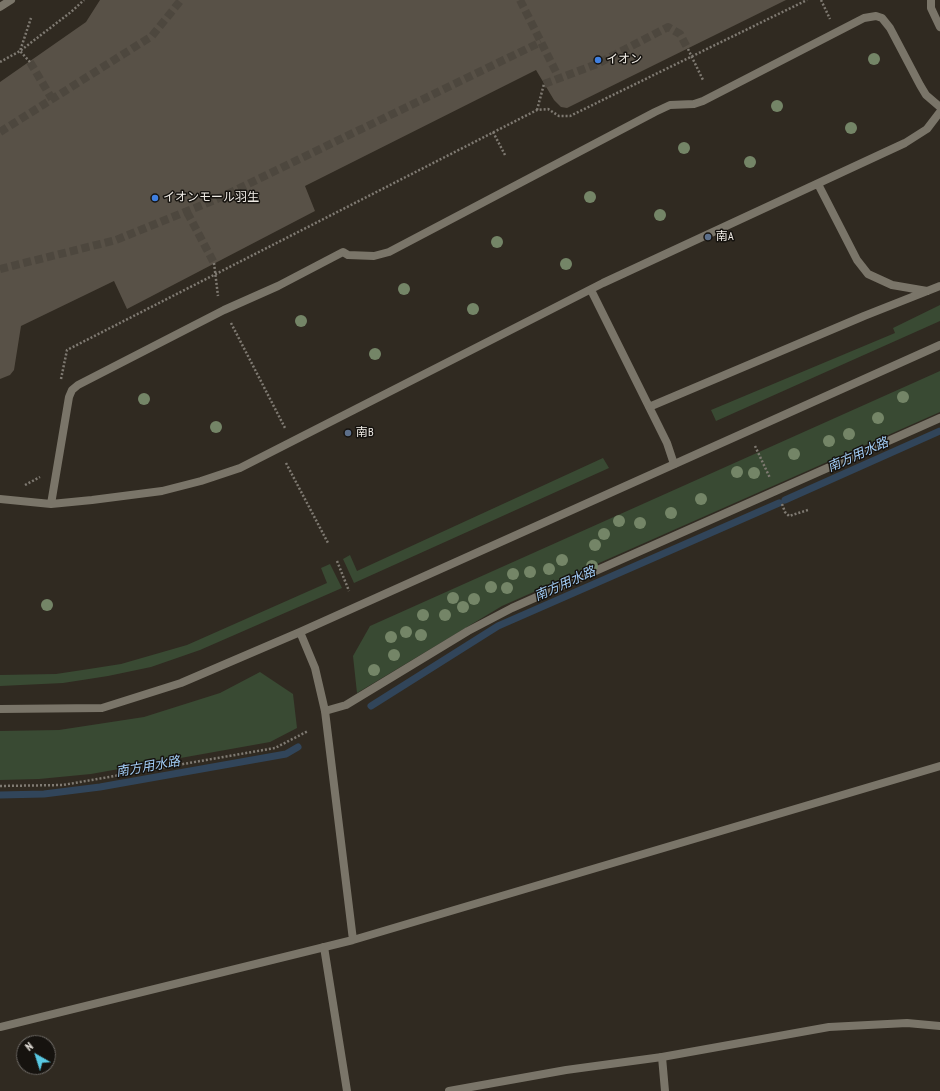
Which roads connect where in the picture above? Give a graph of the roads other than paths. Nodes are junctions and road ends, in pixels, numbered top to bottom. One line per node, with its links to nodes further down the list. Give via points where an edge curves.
1 (11, 0): 3 (street)
2 (931, 0): 4 (street, via 931,8)
3 (0, 7)
4 (940, 27)
5 (940, 108): 16 (street, via 923,90 890,28 882,18 864,18 704,101 670,105 655,112 389,252 369,256 348,255 343,252 78,384 69,397)
6 (940, 112): 7 (street, via 927,129 909,142)
7 (818, 184): 9 (street); 10 (street, via 857,260 868,274 892,285)
8 (940, 286): 10 (street)
9 (592, 290): 12 (street); 16 (street, via 240,468 162,491)
10 (928, 291): 12 (street)
11 (940, 345): 14 (street)
12 (649, 407): 14 (street, via 667,443)
13 (940, 418): 19 (street, via 512,608 468,630 346,705)
14 (674, 464): 17 (street)
15 (0, 499): 16 (street)
16 (51, 504)
17 (300, 632): 18 (street, via 181,683 102,708); 19 (street, via 315,668)
18 (0, 709)
19 (325, 711): 21 (street)
20 (940, 766): 21 (street)
21 (353, 940): 22 (street)
22 (324, 947): 24 (street); 26 (street)
23 (940, 1026): 25 (street, via 907,1023 829,1027)
24 (0, 1027)
25 (662, 1057): 27 (street, via 566,1070); 28 (street)
26 (347, 1091)
27 (449, 1091)
28 (665, 1091)

